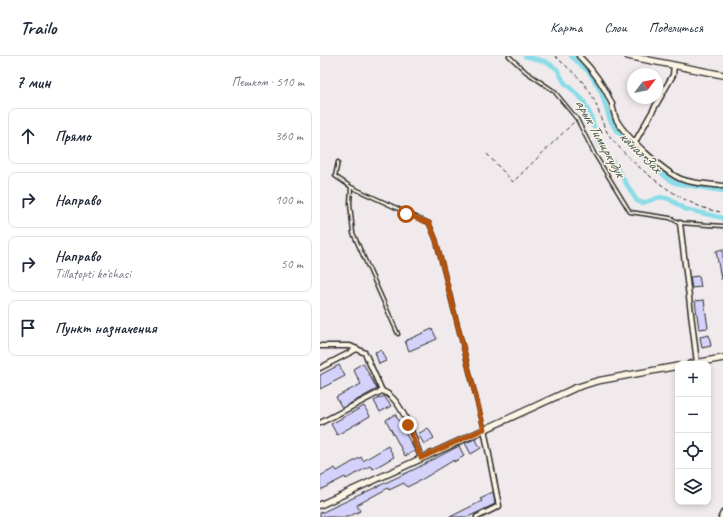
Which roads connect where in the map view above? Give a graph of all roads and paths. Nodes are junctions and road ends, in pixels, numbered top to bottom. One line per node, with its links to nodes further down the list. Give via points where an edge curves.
1 (509, 56): 6 (lane, via 526,72 554,91)
2 (579, 56): 7 (street, via 590,66 623,130)
3 (628, 56): 4 (main road)
4 (674, 64): 5 (main road); 7 (street, via 673,75)
5 (723, 75)
6 (577, 119): 8 (path, via 513,182); 12 (lane, via 594,153 630,212 670,218)
7 (635, 142): 10 (street, via 670,173 682,180)
8 (487, 154)
9 (338, 162): 11 (lane, via 335,176)
10 (723, 186)
11 (351, 187): 14 (lane, via 353,233); 24 (lane, via 429,223 436,240)
12 (680, 223): 13 (lane); 18 (street)
13 (723, 226)
14 (398, 334)
15 (320, 346): 16 (street, via 350,346)
16 (356, 349): 21 (street); 22 (street, via 365,353)
17 (723, 358): 19 (main road)
18 (698, 361)
19 (708, 361)
20 (675, 367): 24 (main road, via 589,383)
21 (320, 368)
22 (382, 391): 23 (street); 25 (street, via 390,395 400,408)
23 (320, 423)
24 (484, 429): 25 (main road); 28 (street, via 499,506)
25 (421, 458): 26 (main road)
26 (320, 505)
27 (723, 514): 29 (street)
28 (477, 517)
29 (721, 517)

